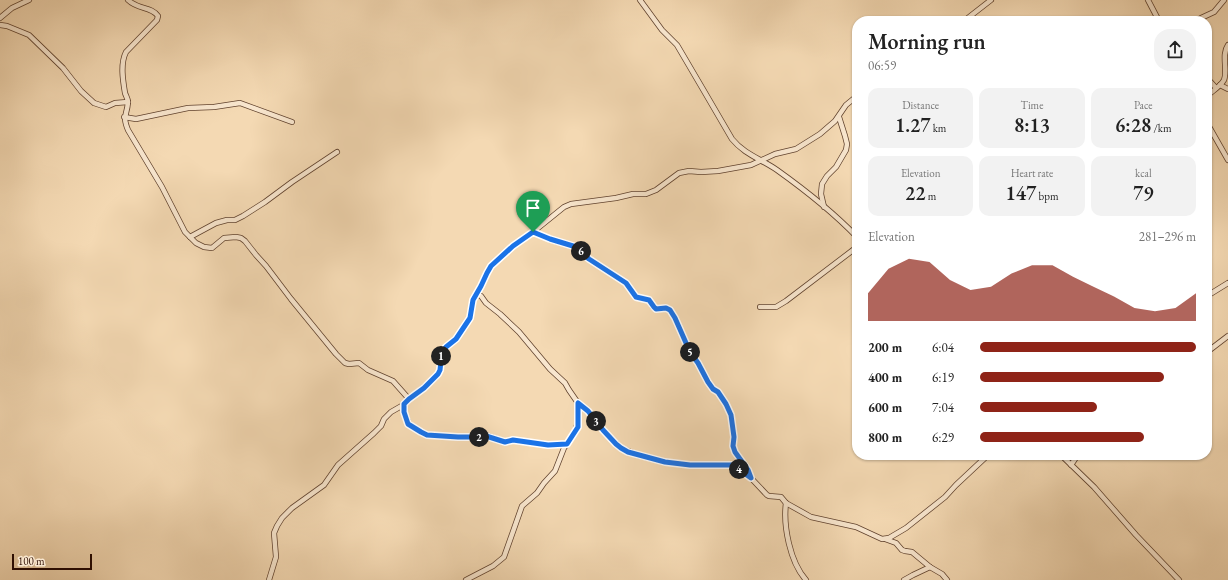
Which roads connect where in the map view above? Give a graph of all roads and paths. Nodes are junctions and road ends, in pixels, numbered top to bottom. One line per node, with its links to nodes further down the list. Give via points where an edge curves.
1 (29, 0): 10 (street, via 12,8)
2 (128, 0): 18 (street, via 158,16 124,55 123,73)
3 (640, 0): 25 (street, via 662,30 677,45 732,139 744,151)
4 (991, 0): 7 (street)
5 (1148, 0): 8 (street)
6 (1224, 0): 9 (street, via 1214,12)
7 (970, 16)
8 (1156, 16)
9 (1205, 16)
10 (0, 18)
11 (0, 25): 18 (street, via 29,35 94,103 106,107)
12 (1228, 45): 14 (street, via 1225,52 1226,76)
13 (1212, 82): 14 (street)
14 (1218, 86): 15 (street); 16 (street)
15 (1228, 88)
16 (1212, 91)
17 (852, 100): 20 (street)
18 (128, 102): 19 (street)
19 (124, 117): 21 (street, via 136,119 188,108 240,103); 29 (street, via 128,130)
20 (839, 117): 25 (street, via 798,148); 26 (street, via 847,144 836,167 822,184)
21 (292, 122)
22 (1212, 132): 24 (street)
23 (337, 152): 29 (street, via 243,216 216,223)
24 (1228, 160)
25 (761, 161): 26 (street, via 777,170); 27 (street, via 718,171 679,173 646,194 572,204 564,207)
26 (824, 207): 28 (street)
27 (533, 232): 33 (street, via 491,266); 45 (street, via 573,246 626,283 636,297 649,300 656,309 670,310 690,352 730,411 733,446)
28 (852, 232)
29 (190, 237): 37 (street, via 196,243 212,248 224,238 241,238 345,363 359,363 389,379)
30 (852, 251): 34 (street, via 786,301 776,306)
31 (1228, 283): 32 (street)
32 (1212, 293)
33 (476, 294): 37 (street, via 467,322 456,339 442,352 438,374); 38 (street, via 484,298 486,303 519,332 550,369 566,383)
34 (760, 307)
35 (1228, 336): 36 (street)
36 (1212, 348)
37 (409, 399): 39 (street)
38 (578, 403): 40 (street, via 578,427); 45 (street, via 616,444 628,452 665,462 733,465)
39 (404, 404): 40 (street, via 408,424 427,435 486,436 505,442 513,440 548,445); 50 (street, via 391,412 378,430 338,465 324,485 282,518 274,533 276,557)
40 (567, 444): 51 (street, via 553,473 538,493 522,506 504,557 493,566)
41 (983, 460): 47 (street, via 937,503 906,528)
42 (1066, 460): 44 (street)
43 (1075, 460): 44 (street)
44 (1071, 465): 56 (street)
45 (751, 478): 46 (street, via 766,495 781,497)
46 (786, 503): 47 (street, via 811,517 862,529); 52 (street, via 785,523 790,550)
47 (885, 539): 48 (street, via 896,543 905,552 912,552)
48 (930, 567): 49 (street); 55 (street)
49 (913, 574): 53 (street); 54 (street)
50 (269, 580)
51 (466, 580)
52 (806, 580)
53 (904, 580)
54 (918, 580)
55 (947, 580)
56 (1179, 580)

